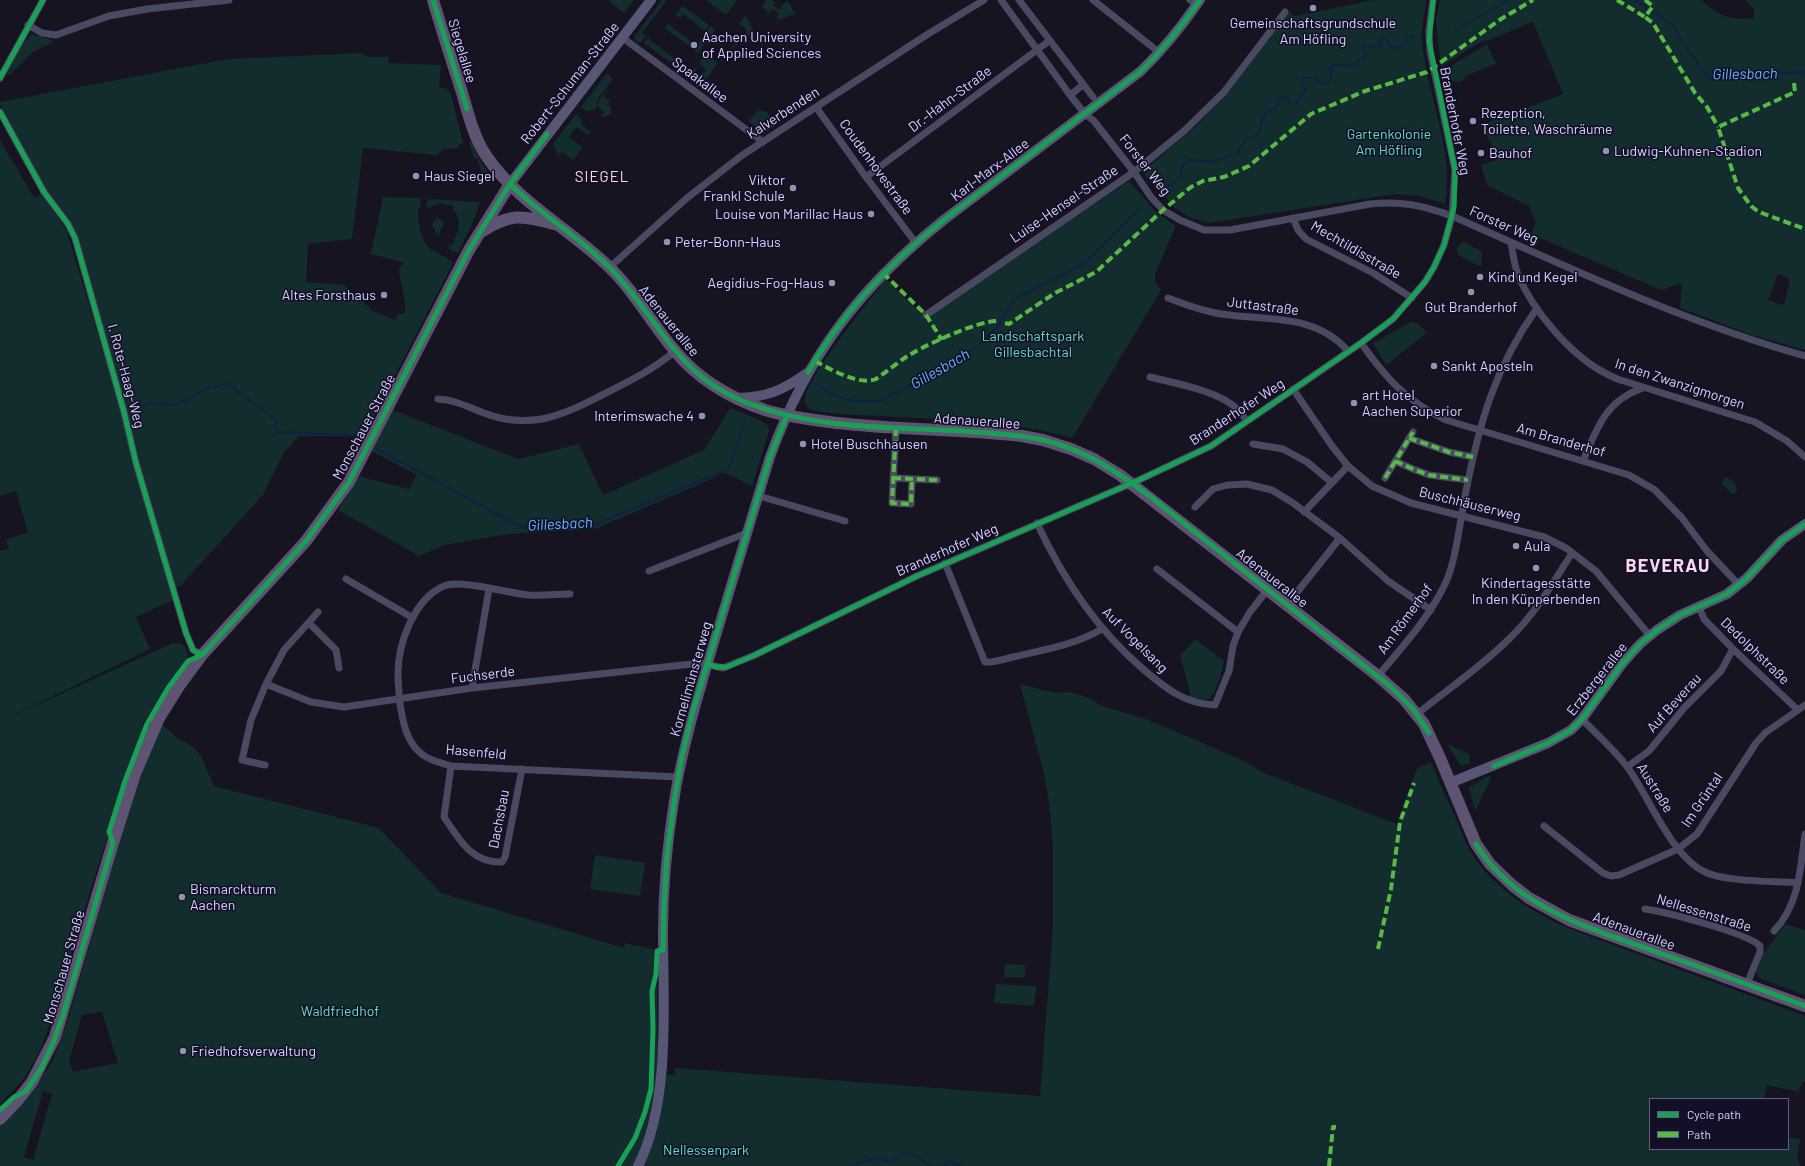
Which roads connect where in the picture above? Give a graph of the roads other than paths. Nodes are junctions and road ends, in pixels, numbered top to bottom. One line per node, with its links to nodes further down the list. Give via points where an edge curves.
1 (43, 0): 12 (street)
2 (229, 0): 12 (street, via 109,16 56,35 42,33)
3 (433, 0): 27 (main road, Siegelallee, via 475,132 487,157)
4 (651, 0): 13 (street, Robert-Schuman-Straße)
5 (984, 0): 21 (street, Kalverbenden)
6 (1000, 0): 15 (street, Forster Weg)
7 (1019, 0): 14 (street)
8 (1093, 0): 16 (street)
9 (1433, 0): 28 (street, Branderhofer Weg, via 1429,41 1455,170)
10 (1196, 2): 16 (street, Karl-Marx-Allee, via 1178,33)
11 (1285, 12): 25 (street, Luise-Hensel-Straße, via 1224,92 1184,131)
12 (28, 25): 17 (street)
13 (623, 38): 24 (street, Spaakallee); 27 (street, Robert-Schuman-Straße)
14 (1049, 41): 15 (street, Dr.-Hahn-Straße); 18 (street)
15 (1037, 50): 19 (street, Forster Weg); 26 (street, Dr.-Hahn-Straße)
16 (1160, 53): 23 (street, Karl-Marx-Allee)
17 (0, 78)
18 (1083, 85): 19 (street); 20 (street)
19 (1070, 94): 23 (street, Forster Weg)
20 (1093, 98)
21 (816, 107): 24 (street, Kalverbenden); 26 (street, Coudenhovestraße)
22 (0, 112): 94 (street, I. Rote-Haag-Weg, via 44,192 68,224 75,238 136,463 186,633 193,650)
23 (1085, 114): 25 (street, Forster Weg, via 1094,121); 32 (street, Karl-Marx-Allee)
24 (763, 142): 34 (street, Kalverbenden, via 687,198)
25 (1134, 172): 29 (street, Forster Weg, via 1163,210 1204,230 1230,230); 38 (street, Luise-Hensel-Straße)
26 (866, 178): 32 (street, Coudenhovestraße)
27 (510, 184): 30 (main road, Adenauerallee); 31 (main road, Monschauer Straße)
28 (1452, 216): 29 (street, Forster Weg, via 1424,206 1388,202); 33 (street, Forster Weg); 36 (street, Branderhofer Weg, via 1434,268)
29 (1293, 218): 36 (street, Mechtildisstraße, via 1298,230 1306,239 1373,273)
30 (559, 225): 31 (main road, via 518,216 501,220); 34 (main road, Adenauerallee)
31 (479, 233): 94 (main road, Monschauer Straße, via 349,482 306,541)
32 (915, 242): 43 (street, Karl-Marx-Allee, via 864,294 836,329)
33 (1512, 242): 37 (street, In den Zwanzigmorgen, via 1518,274); 42 (street, Forster Weg, via 1676,313)
34 (610, 267): 40 (main road, Adenauerallee)
35 (1168, 298): 41 (street, Juttastraße, via 1193,308 1222,314 1291,321 1310,326 1338,340)
36 (1412, 298): 39 (street, Branderhofer Weg, via 1393,319)
37 (1537, 308): 45 (street, In den Zwanzigmorgen, via 1562,338 1590,363 1607,374); 52 (street, Am Römerhof, via 1521,330 1508,355)
38 (926, 315)
39 (1361, 343): 41 (street, Branderhofer Weg); 52 (street, Am Branderhof, via 1379,369 1411,400 1446,420)
40 (675, 351): 47 (main road, Adenauerallee, via 703,378); 48 (street, via 644,374 574,408 542,419 504,419 482,414 448,399)
41 (1348, 351): 46 (street, Branderhofer Weg)
42 (1805, 356)
43 (808, 372): 47 (street, via 775,393); 49 (street, Karl-Marx-Allee)
44 (1150, 377): 50 (street, via 1197,389 1226,401 1237,408)
45 (1643, 388): 55 (street, In den Zwanzigmorgen, via 1756,422 1787,441); 57 (street, via 1629,393 1611,407 1598,425)
46 (1293, 389): 50 (street, Branderhofer Weg); 58 (street, Buschhäuserweg)
47 (737, 398): 49 (main road, Adenauerallee, via 765,410)
48 (438, 399)
49 (787, 415): 51 (main road, Adenauerallee, via 828,422); 66 (street, Kornelimünsterweg, via 770,457)
50 (1247, 421): 65 (street, Branderhofer Weg, via 1211,446)
51 (896, 428): 59 (street); 65 (main road, Adenauerallee, via 1005,434 1042,440 1094,459)
52 (1479, 430): 54 (street, Am Römerhof); 57 (street, Am Branderhof)
53 (1253, 444): 64 (street, via 1282,449 1307,462)
54 (1473, 457): 56 (street, via 1442,450 1411,435); 63 (street, Am Römerhof)
55 (1805, 457)
56 (1395, 461): 60 (street); 63 (street, via 1429,475)
57 (1583, 461): 80 (street, Am Branderhof, via 1630,475 1655,490)
58 (1348, 466): 64 (street); 69 (street, Buschhäuserweg, via 1372,486 1396,497)
59 (894, 478): 61 (street); 61 (street, via 892,503 912,504)
60 (1385, 478)
61 (912, 479): 62 (street)
62 (937, 480)
63 (1468, 480): 69 (street, Am Römerhof)
64 (1331, 482): 68 (street)
65 (1132, 483): 71 (street, Branderhofer Weg); 82 (main road, Adenauerallee)
66 (759, 496): 70 (street); 73 (street, Kornelimünsterweg)
67 (1195, 507): 68 (street, via 1213,489 1247,484 1272,490)
68 (1304, 512): 74 (street)
69 (1461, 516): 75 (street, Buschhäuserweg, via 1544,537); 86 (street, Am Römerhof, via 1446,582)
70 (845, 521)
71 (1037, 523): 76 (street, Branderhofer Weg); 90 (street, Auf Vogelsang, via 1063,575)
72 (1805, 524): 80 (street, Erzbergerallee, via 1782,540)
73 (747, 533): 78 (street); 95 (street, Kornelimünsterweg)
74 (1340, 538): 84 (street, Adenauerallee); 86 (street, via 1388,581)
75 (1572, 553): 92 (street, Buschhäuserweg, via 1605,580); 103 (street, via 1540,603 1511,638 1474,672)
76 (945, 564): 90 (street, via 985,662 1077,641); 95 (street, Branderhofer Weg, via 727,667)
77 (1157, 569): 91 (street)
78 (649, 571)
79 (346, 579): 88 (street)
80 (1740, 585): 85 (street, Erzbergerallee)
81 (489, 589): 83 (street, Hasenfeld, via 529,595); 88 (street, Hasenfeld, via 458,584 446,586 433,592); 99 (street)
82 (1268, 589): 84 (main road, Adenauerallee); 91 (street)
83 (570, 594)
84 (1287, 605): 97 (main road, Adenauerallee)
85 (1699, 607): 92 (street, Erzbergerallee, via 1680,615); 93 (street, Dedolphstraße, via 1704,619)
86 (1431, 610): 97 (street, Am Römerhof)
87 (318, 612): 89 (street)
88 (413, 618): 100 (street, Hasenfeld, via 400,656)
89 (309, 623): 96 (street, via 336,650); 98 (street, via 284,650)
90 (1102, 629): 91 (street, Auf Vogelsang, via 1134,661 1175,694 1194,703 1215,705 1229,671)
91 (1238, 632)
92 (1650, 636): 104 (street, Erzbergerallee, via 1631,653)
93 (1733, 649): 102 (street, Dedolphstraße); 107 (street, Auf Beverau, via 1722,671 1684,708 1649,751)
94 (202, 655): 119 (main road, Monschauer Straße, via 159,718 135,774 53,1043 32,1082)
95 (707, 664): 99 (street, Fuchserde); 109 (street, Kornelimünsterweg, via 690,722)
96 (339, 668)
97 (1378, 676): 103 (main road, Adenauerallee, via 1400,694)
98 (266, 684): 100 (street, Fuchserde, via 311,702 344,707); 105 (street, via 251,720 242,760)
99 (472, 688): 100 (street, Fuchserde)
100 (400, 699): 106 (street, Hasenfeld, via 403,726 411,741 422,755)
101 (1805, 705): 102 (street, Im Grüntal)
102 (1798, 710): 113 (street, Im Grüntal, via 1765,733 1756,743 1697,834)
103 (1417, 714): 110 (main road, Adenauerallee, via 1429,733)
104 (1582, 719): 107 (street, Austraße); 110 (street, Erzbergerallee, via 1571,730 1548,743)
105 (265, 765)
106 (451, 766): 108 (street, Hasenfeld); 108 (street, Dachsbau, via 444,817 471,854 495,862 502,862 505,857)
107 (1627, 767): 113 (street, Austraße)
108 (522, 769): 109 (street, Hasenfeld)
109 (678, 778): 120 (street, Kornelimünsterweg, via 665,884 662,1066 653,1127 646,1151)
110 (1450, 783): 117 (main road, Adenauerallee, via 1481,852 1490,864 1529,898 1569,920)
111 (1544, 826): 113 (street, Im Grüntal, via 1592,865 1611,876 1619,875)
112 (1805, 834): 114 (street)
113 (1678, 848): 114 (street, Austraße, via 1688,861 1704,872 1722,877)
114 (1798, 883): 116 (street, via 1789,909)
115 (1646, 909): 117 (street, Nellessenstraße, via 1720,929 1758,943 1760,952)
116 (1774, 931)
117 (1747, 984): 118 (main road, Adenauerallee)
118 (1805, 1006)
119 (0, 1119)
120 (638, 1166)

